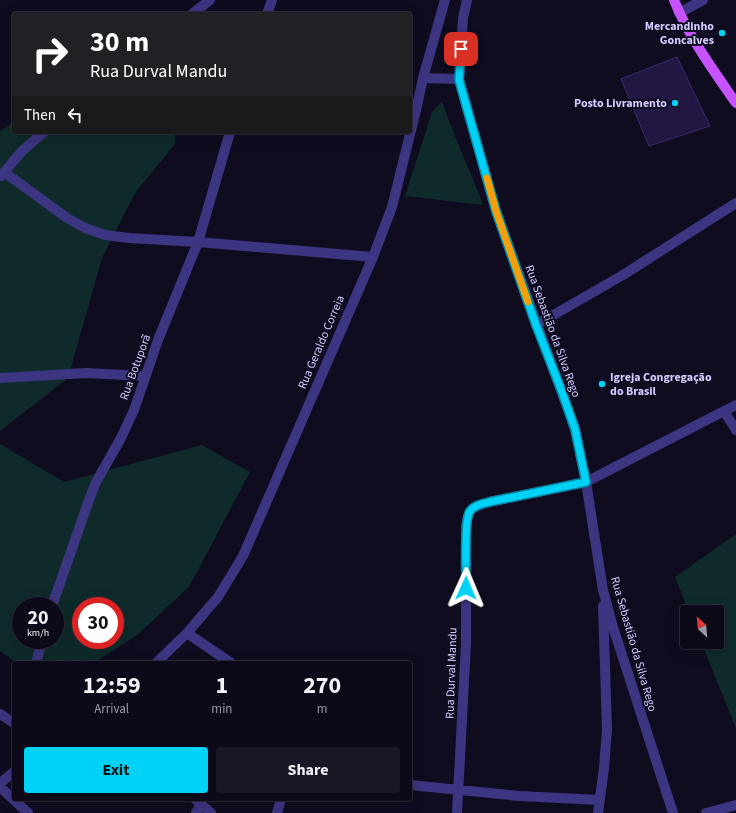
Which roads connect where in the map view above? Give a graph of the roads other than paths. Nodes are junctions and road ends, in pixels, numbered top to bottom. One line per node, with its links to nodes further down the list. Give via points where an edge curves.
1 (210, 0): 7 (street)
2 (272, 0): 8 (street)
3 (445, 0): 10 (street, Rua Geraldo Correia)
4 (467, 0): 11 (street, via 463,18)
5 (674, 0): 9 (main road)
6 (703, 0): 9 (street)
7 (195, 12)
8 (268, 12)
9 (679, 13): 12 (main road, via 699,49)
10 (423, 78): 11 (street); 13 (street, Rua Geraldo Correia)
11 (459, 80): 21 (street, Rua Sebastião da Silva Rego, via 496,211)
12 (736, 103)
13 (412, 126)
14 (42, 134): 17 (street, via 22,151)
15 (229, 134): 19 (street, Rua Botuporã)
16 (410, 134): 20 (street, Rua Geraldo Correia, via 392,207)
17 (2, 175): 19 (street, via 67,218 105,235)
18 (736, 203): 21 (street)
19 (198, 242): 20 (street); 22 (street, Rua Botuporã)
20 (373, 257): 30 (street, Rua Geraldo Correia, via 243,556 218,597)
21 (536, 325): 27 (street, Rua Sebastião da Silva Rego, via 575,429)
22 (146, 376): 23 (street, via 86,373); 29 (street, Rua Botuporã, via 121,438 96,482)
23 (0, 378)
24 (736, 405): 25 (street, Rua Durval Mandu)
25 (724, 411): 26 (street); 27 (street, Rua Durval Mandu)
26 (736, 430)
27 (586, 482): 28 (street, Rua Sebastião da Silva Rego); 41 (street, Rua Durval Mandu, via 477,505 467,515 466,644)
28 (603, 590): 43 (street, via 607,729); 53 (street, Rua Sebastião da Silva Rego)
29 (55, 597)
30 (187, 633): 33 (street, Rua Geraldo Correia); 34 (street)
31 (40, 649): 32 (street)
32 (37, 661)
33 (158, 661)
34 (228, 661)
35 (0, 714): 36 (street)
36 (12, 722)
37 (12, 774): 38 (street)
38 (0, 783)
39 (412, 785): 41 (street)
40 (0, 787): 42 (street)
41 (458, 791): 43 (street); 51 (street, Rua Durval Mandu)
42 (12, 798)
43 (600, 800): 52 (street)
44 (15, 801): 48 (street)
45 (280, 801): 50 (street)
46 (197, 805): 49 (street)
47 (736, 805): 54 (street)
48 (28, 813)
49 (211, 813)
50 (277, 813)
51 (457, 813)
52 (598, 813)
53 (673, 813)
54 (706, 813)

